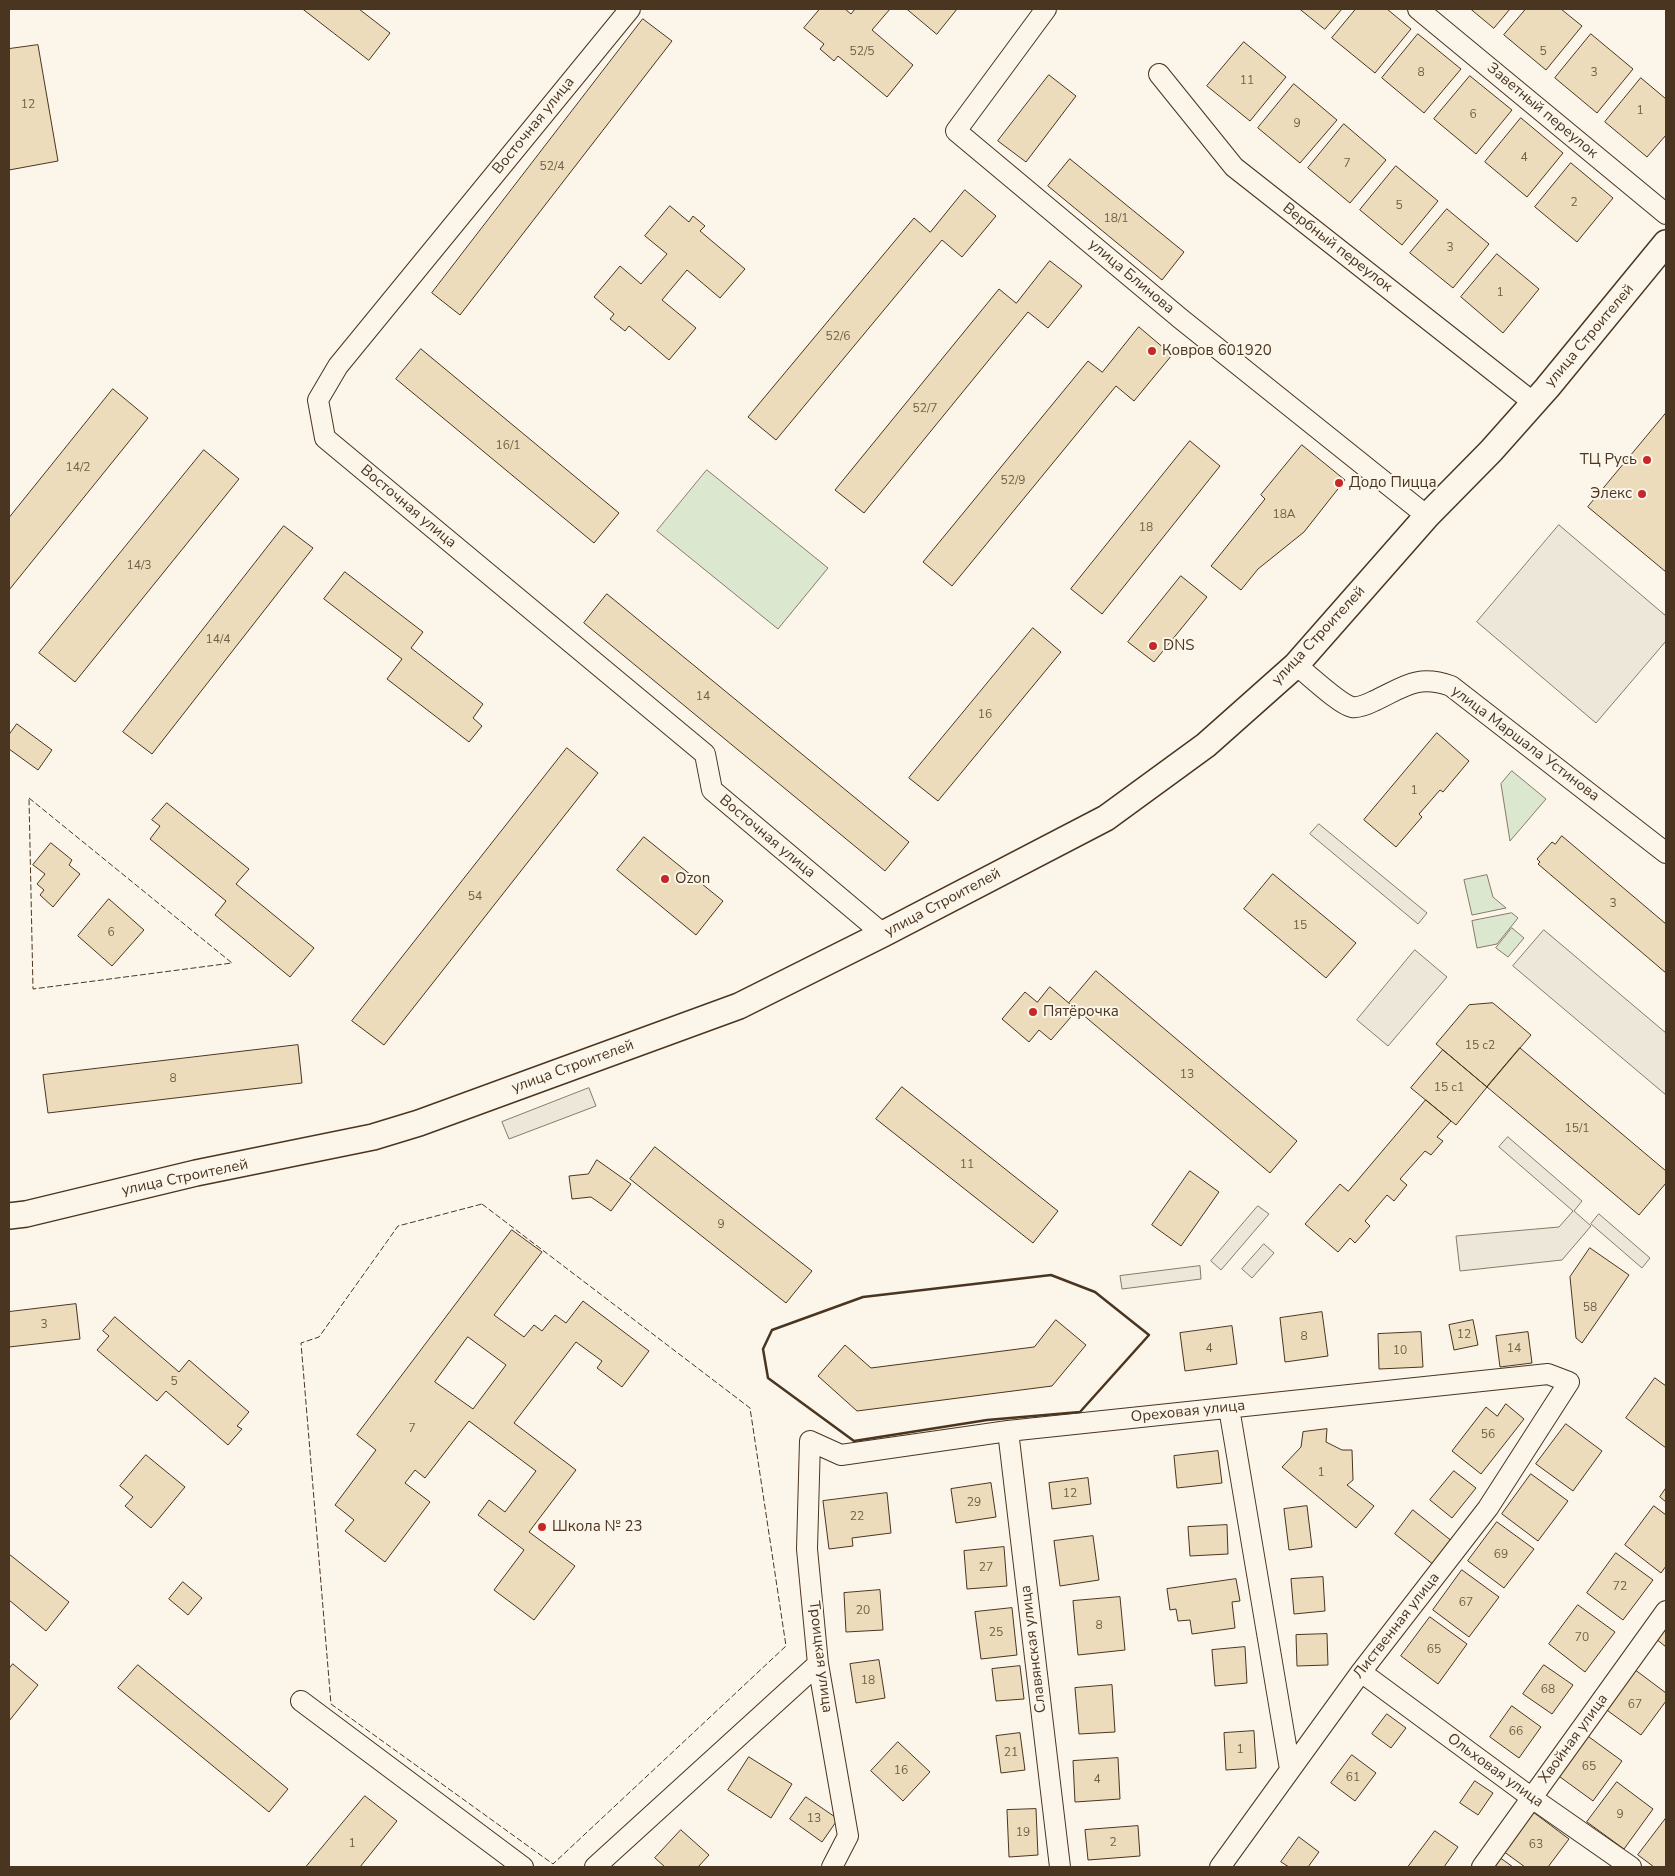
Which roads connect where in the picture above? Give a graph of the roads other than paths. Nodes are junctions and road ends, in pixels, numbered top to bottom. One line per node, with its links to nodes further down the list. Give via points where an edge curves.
1 (630, 9): 11 (street, Восточная улица, via 338,366 318,400 325,438 704,754 712,790)
2 (1046, 9): 8 (street, улица Блинова, via 956,131 1203,337)
3 (1418, 9): 5 (street, Заветный переулок)
4 (1159, 74): 7 (street, Вербный переулок, via 1234,168)
5 (1666, 214)
6 (1666, 243): 7 (main road, улица Строителей)
7 (1534, 403): 8 (main road, улица Строителей)
8 (1427, 516): 9 (main road, улица Строителей)
9 (1296, 665): 10 (street, улица Маршала Устинова, via 1342,703 1353,707 1420,680 1451,686); 11 (main road, улица Строителей, via 1206,745 1106,818)
10 (1666, 853)
11 (883, 934): 12 (main road, улица Строителей, via 739,1006 419,1123 373,1136)
12 (9, 1216)
13 (1569, 1382): 14 (street, Ореховая улица, via 1548,1374); 19 (street, Лиственная улица, via 1488,1508)
14 (1229, 1408): 15 (street, Ореховая улица); 21 (street)
15 (1008, 1431): 16 (street, Ореховая улица, via 841,1455); 26 (street, Славянская улица)
16 (810, 1441): 18 (street, Троицкая улица, via 807,1548)
17 (1666, 1611): 22 (street, Хвойная улица)
18 (818, 1664): 24 (street); 25 (street, Троицкая улица, via 848,1836)
19 (1361, 1672): 21 (street, Лиственная улица); 22 (street, Ольховая улица)
20 (301, 1701): 23 (street)
21 (1290, 1769): 27 (street, Лиственная улица)
22 (1532, 1798): 28 (street, Хвойная улица); 29 (street, Ольховая улица)
23 (523, 1867)
24 (595, 1867)
25 (832, 1867)
26 (1060, 1867)
27 (1220, 1867)
28 (1482, 1867)
29 (1631, 1867)

